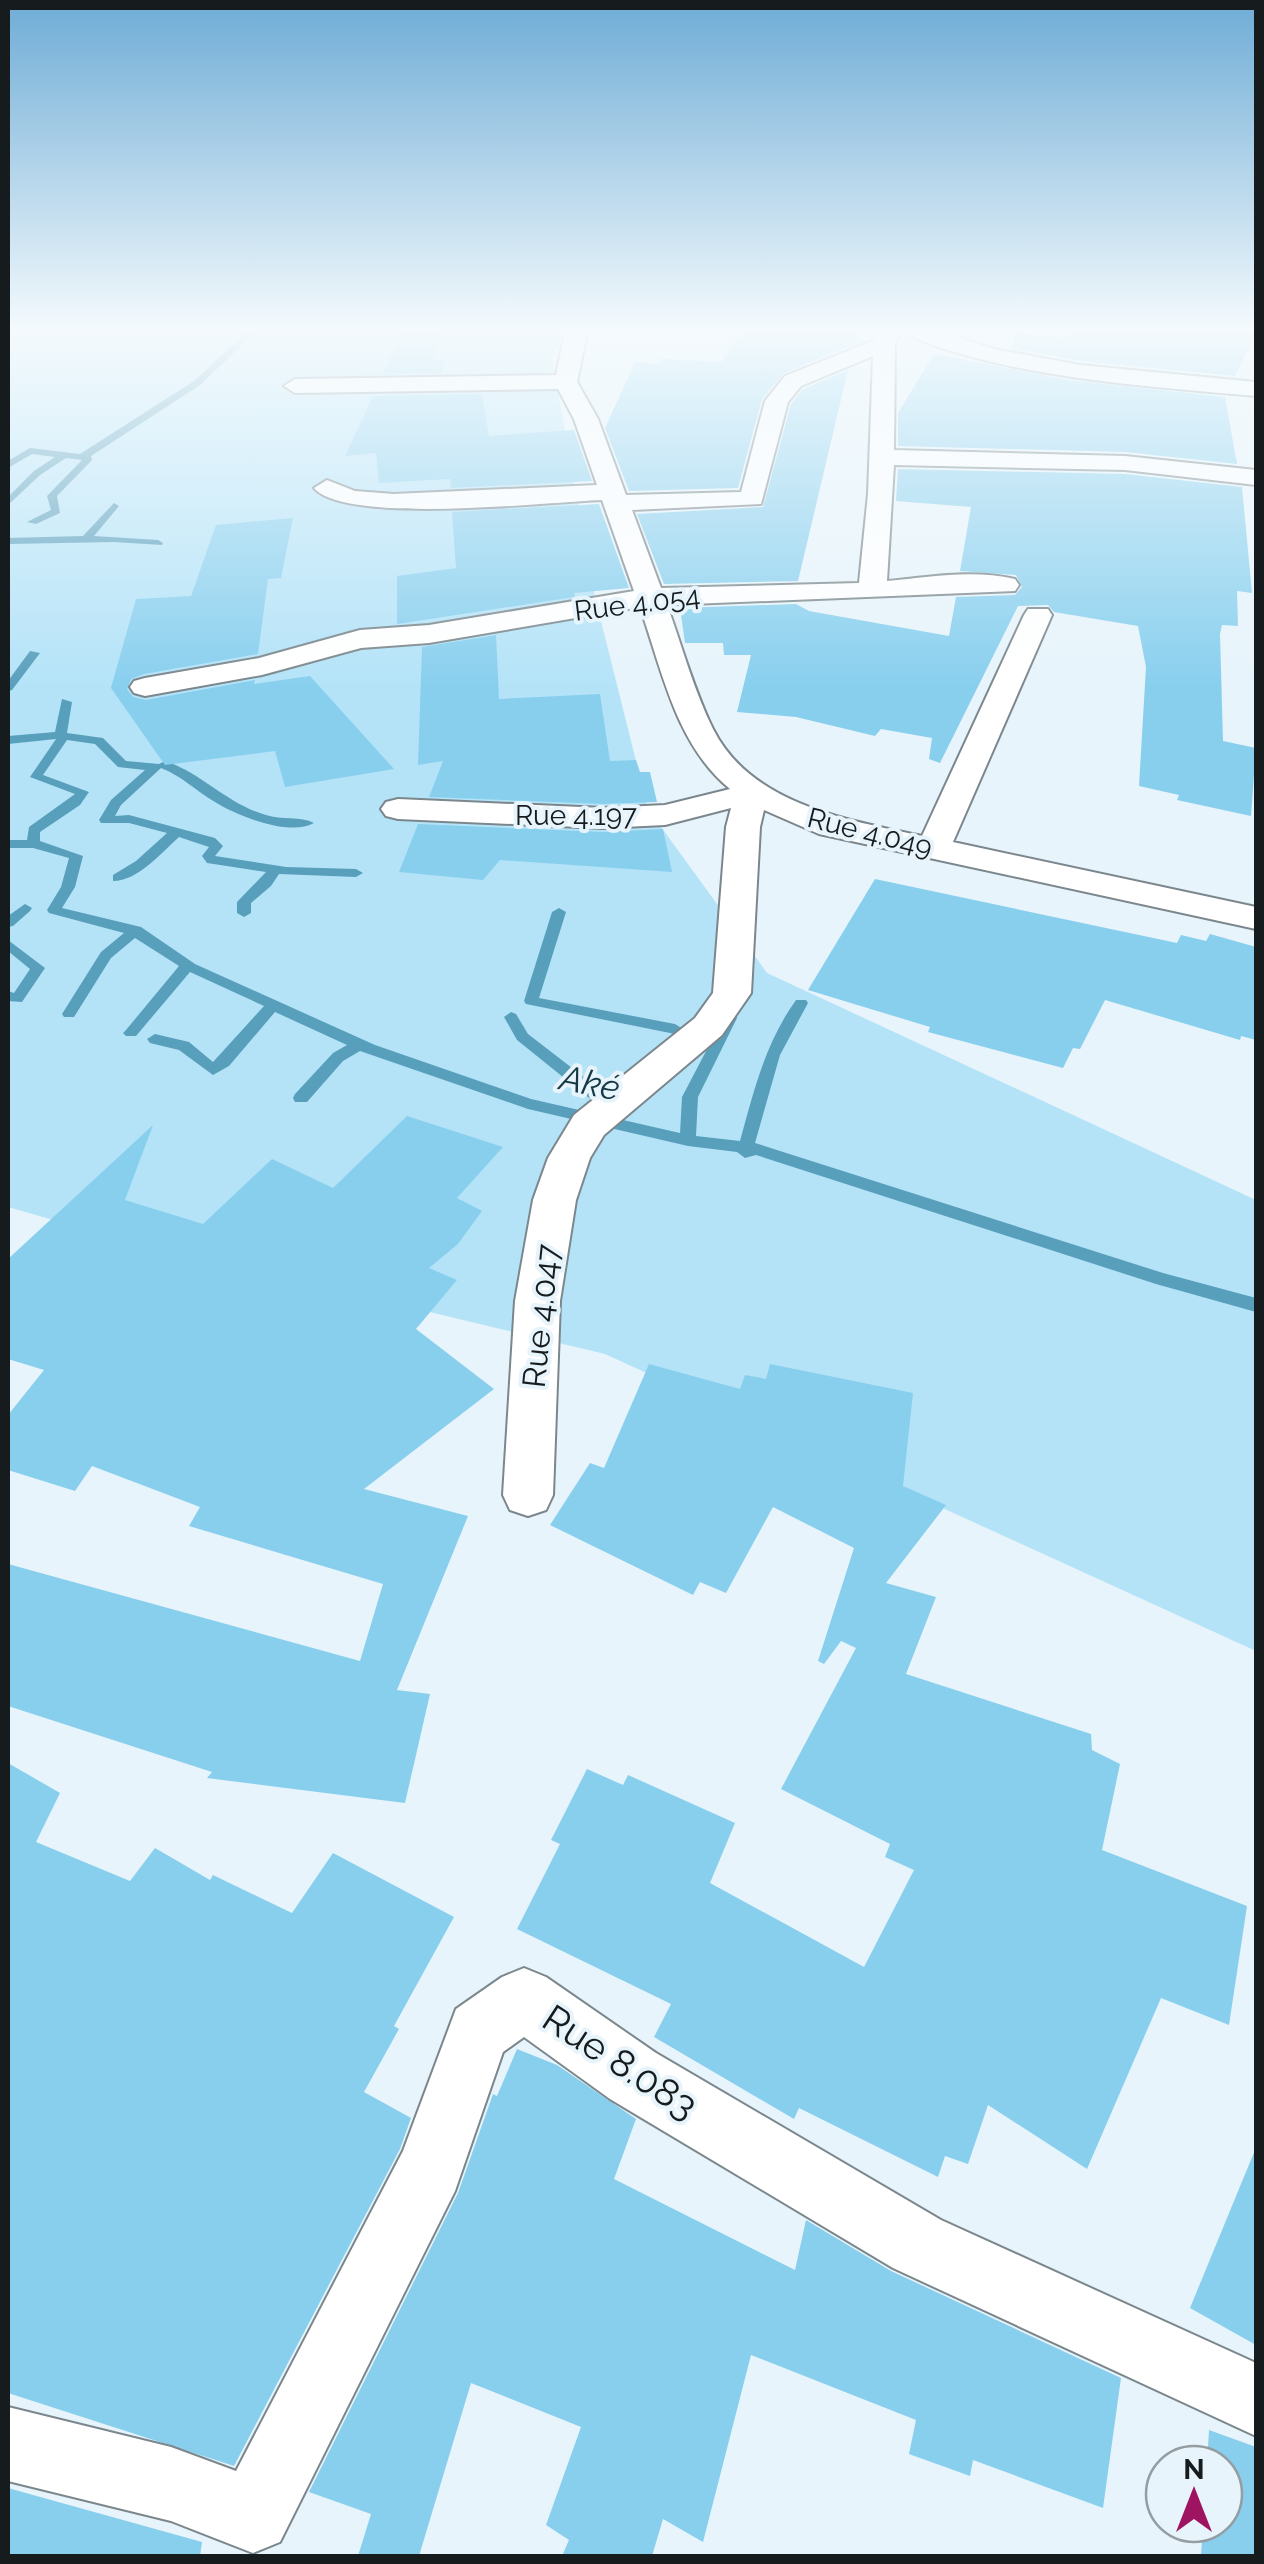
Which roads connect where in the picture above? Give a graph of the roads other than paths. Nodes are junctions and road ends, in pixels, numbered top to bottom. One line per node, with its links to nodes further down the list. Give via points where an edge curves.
1 (596, 448): 7 (street, Rue 4.049)
2 (765, 448): 7 (street, via 752,499)
3 (880, 448): 4 (street)
4 (879, 457): 5 (street, via 1124,463); 9 (street)
5 (1256, 478)
6 (328, 488): 7 (street, via 350,498 394,502)
7 (612, 497): 10 (street, Rue 4.049)
8 (1005, 585): 9 (street, Rue 4.054, via 958,582)
9 (872, 591): 10 (street, Rue 4.054)
10 (650, 598): 12 (street, Rue 4.054, via 360,639); 13 (street, Rue 4.049, via 698,730 717,762)
11 (1038, 614): 15 (street)
12 (145, 688)
13 (752, 793): 14 (street, Rue 4.197, via 666,815 604,818); 15 (street, Rue 4.049, via 819,824); 17 (street, Rue 4.047, via 743,828 728,1008 587,1126 563,1175 540,1269)
14 (398, 809)
15 (934, 849): 16 (street, Rue 4.049)
16 (1256, 918)
17 (528, 1495)
18 (1256, 2400): 19 (street, Rue 8.083, via 917,2244 633,2076 524,1999 478,2031 430,2167 253,2514 171,2484)
19 (8, 2444)

